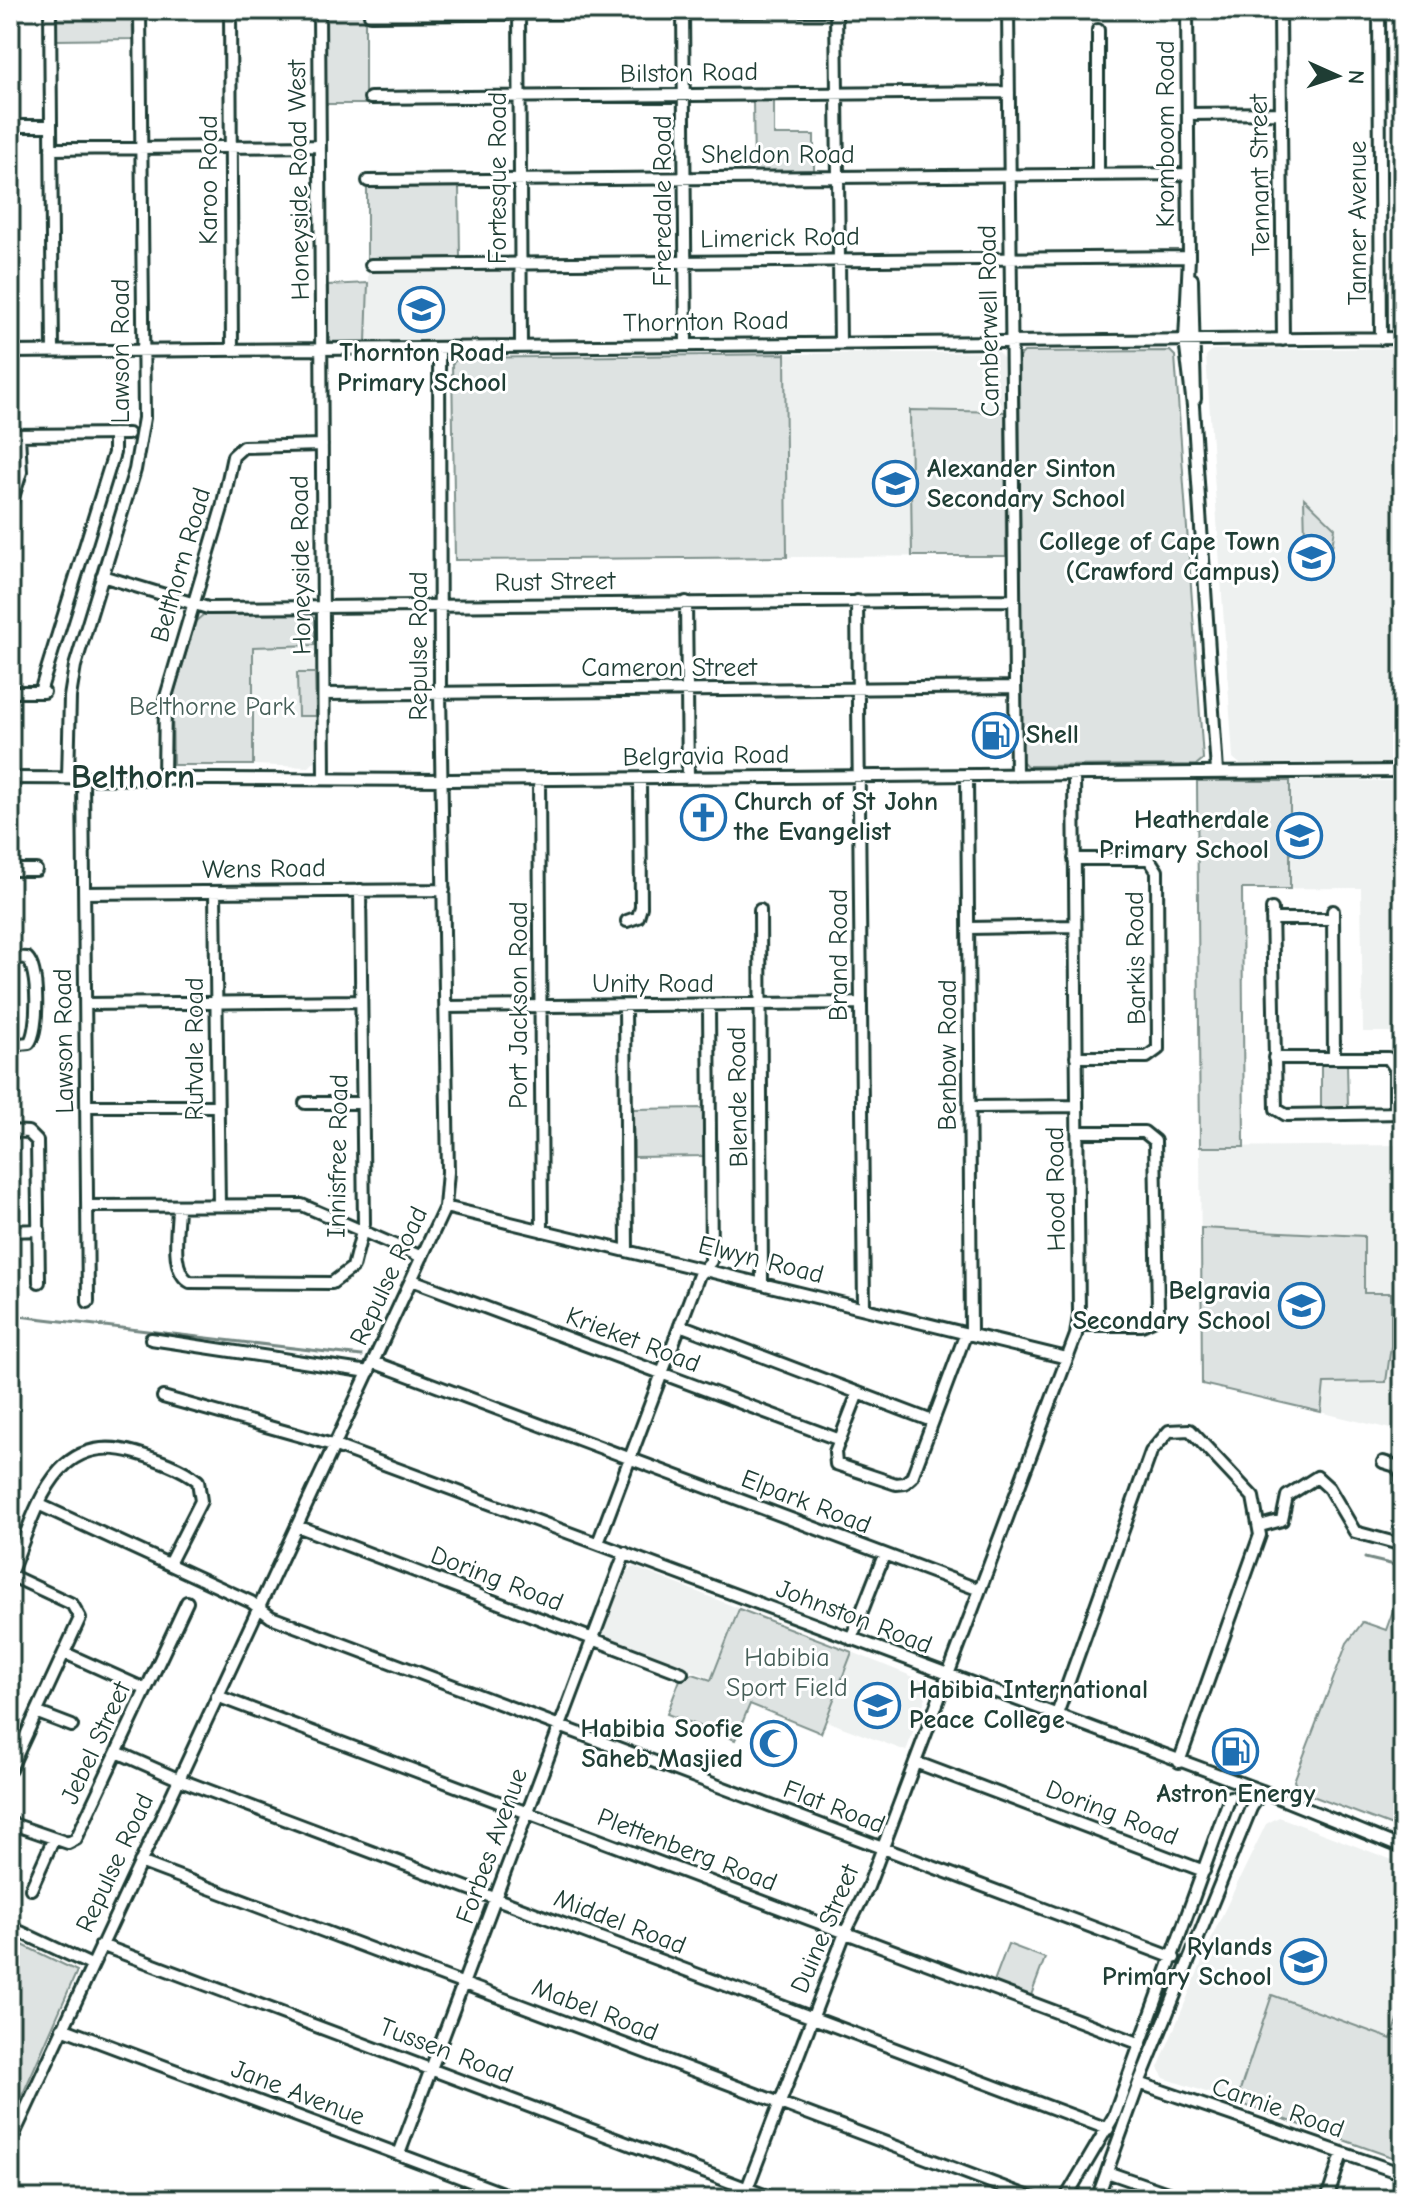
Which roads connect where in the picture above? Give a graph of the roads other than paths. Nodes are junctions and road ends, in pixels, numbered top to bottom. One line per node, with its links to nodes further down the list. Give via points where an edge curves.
1 (50, 10): 22 (street)
2 (140, 10): 25 (street, Lawson Road)
3 (230, 10): 24 (street, Karoo Road)
4 (319, 10): 23 (street, Honeyside Road West)
5 (834, 10): 11 (street); 15 (street)
6 (1008, 10): 14 (street, Camberwell Road)
7 (1187, 10): 20 (street, Kromboom Road)
8 (1280, 10): 19 (street, Tennant Street)
9 (1379, 10): 41 (street, Tanner Avenue)
10 (519, 11): 11 (street); 12 (street); 17 (street, Fortesque Road)
11 (683, 11): 16 (street, Freredale Road)
12 (370, 15)
13 (1098, 30): 27 (street)
14 (1009, 92): 15 (street, Bilston Road); 29 (street, Camberwell Road)
15 (837, 93): 16 (street, Bilston Road); 30 (street)
16 (684, 95): 17 (street, Bilston Road); 31 (street, Freredale Road)
17 (519, 97): 18 (street, Bilston Road); 32 (street, Fortesque Road)
18 (370, 98)
19 (1281, 113): 20 (street); 43 (street, Tennant Street)
20 (1188, 114): 28 (street, Kromboom Road)
21 (10, 126): 22 (street)
22 (51, 126): 26 (street)
23 (320, 146): 24 (street); 50 (street, Honeyside Road West)
24 (230, 147): 25 (street); 49 (street, Karoo Road)
25 (141, 148): 26 (street); 52 (street, Lawson Road)
26 (51, 149): 51 (street)
27 (1098, 174): 28 (street, Sheldon Road); 29 (street, Sheldon Road)
28 (1188, 174): 34 (street, Kromboom Road)
29 (1009, 175): 30 (street, Sheldon Road); 35 (street, Camberwell Road)
30 (839, 176): 31 (street, Sheldon Road); 36 (street)
31 (684, 178): 32 (street, Sheldon Road); 37 (street, Freredale Road)
32 (521, 180): 33 (street, Sheldon Road); 38 (street, Fortesque Road)
33 (368, 181)
34 (1189, 257): 35 (street, Limerick Road); 42 (street, Kromboom Road)
35 (1010, 258): 36 (street, Limerick Road); 44 (street, Camberwell Road)
36 (840, 259): 37 (street, Limerick Road); 45 (street)
37 (685, 261): 38 (street, Limerick Road); 46 (street, Freredale Road)
38 (521, 263): 39 (street, Limerick Road); 47 (street, Fortesque Road)
39 (371, 265)
40 (1403, 338): 41 (street, Thornton Road)
41 (1381, 339): 43 (street, Thornton Road)
42 (1189, 340): 43 (street, Thornton Road); 44 (street, Thornton Road); 73 (street, Kromboom Road)
43 (1283, 340)
44 (1011, 342): 45 (street, Thornton Road); 60 (street, Camberwell Road)
45 (840, 343): 46 (street, Thornton Road)
46 (686, 345): 47 (street, Thornton Road)
47 (521, 346): 48 (street, Thornton Road)
48 (439, 348): 50 (street, Thornton Road); 64 (street, Repulse Road)
49 (232, 350): 50 (street, Thornton Road); 52 (street, Thornton Road)
50 (322, 350): 57 (street, Honeyside Road)
51 (53, 351): 52 (street, Thornton Road); 53 (street, Thornton Road)
52 (144, 351): 59 (street, Lawson Road, via 142,436)
53 (10, 352)
54 (114, 434): 55 (street); 56 (street); 69 (street, via 114,453 43,692)
55 (128, 434)
56 (15, 435): 58 (street, via 21,472)
57 (322, 445): 63 (street, Belthorn Road, via 236,450); 65 (street, Honeyside Road)
58 (10, 507)
59 (102, 576): 63 (street, Rust Street); 80 (street, Lawson Road, via 72,680)
60 (1014, 600): 61 (street, Rust Street); 66 (street, Camberwell Road)
61 (857, 601): 62 (street, Rust Street); 67 (street, Brand Road)
62 (686, 602): 64 (street, Rust Street); 68 (street)
63 (193, 605): 65 (street, Rust Street); 83 (street, Belthorn Road, via 165,700)
64 (440, 606): 65 (street, Rust Street); 70 (street, Repulse Road)
65 (323, 607): 71 (street, Honeyside Road)
66 (1015, 687): 67 (street, Cameron Street); 75 (street, Camberwell Road)
67 (858, 689): 68 (street, Cameron Street); 77 (street, Brand Road)
68 (687, 690): 70 (street, Cameron Street); 78 (street)
69 (10, 692)
70 (440, 692): 71 (street, Cameron Street); 86 (street, Repulse Road)
71 (324, 694): 84 (street, Honeyside Road)
72 (1403, 771): 73 (street, Belgravia Road)
73 (1217, 772): 76 (street, Belgravia Road)
74 (967, 775): 75 (street, Belgravia Road); 77 (street, Belgravia Road); 97 (street, Benbow Road)
75 (1016, 775): 76 (street, Belgravia Road)
76 (1074, 775): 87 (street, Hood Road)
77 (859, 776): 78 (street, Belgravia Road); 101 (street, Brand Road)
78 (688, 777): 82 (street, Belgravia Road)
79 (10, 778): 80 (street, Belgravia Road)
80 (68, 778): 81 (street, Belgravia Road)
81 (83, 778): 83 (street, Belgravia Road); 93 (street, Lawson Road)
82 (640, 778): 85 (street, Belgravia Road); 95 (street, via 641,907 638,917)
83 (164, 779): 84 (street, Belgravia Road)
84 (324, 779): 86 (street, Belgravia Road)
85 (539, 779): 86 (street, Belgravia Road); 107 (street, Port Jackson Road)
86 (443, 780): 91 (street, Repulse Road)
87 (1074, 859): 96 (street, Hood Road); 109 (street, Barkis Road, via 1154,862 1158,935 1155,1053)
88 (10, 870): 89 (street)
89 (36, 870)
90 (360, 890): 91 (street, Wens Road); 92 (street, Wens Road); 99 (street, Innisfree Road)
91 (444, 890): 106 (street, Repulse Road)
92 (215, 892): 93 (street, Wens Road); 100 (street, Rutvale Road)
93 (84, 893): 102 (street, Lawson Road)
94 (760, 910): 104 (street, Blende Road)
95 (627, 921)
96 (1075, 926): 97 (street); 109 (street, Hood Road)
97 (969, 928): 117 (street, Benbow Road)
98 (10, 957): 108 (street, via 27,958 34,967 36,1027 29,1043)
99 (361, 1001): 100 (street); 113 (street, Innisfree Road)
100 (217, 1003): 102 (street); 115 (street, Rutvale Road)
101 (861, 1003): 104 (street, Unity Road); 136 (street, Brand Road)
102 (86, 1004): 114 (street, Lawson Road)
103 (709, 1005): 104 (street, Unity Road); 105 (street, Unity Road); 131 (street, via 711,1261)
104 (759, 1005): 134 (street, Blende Road)
105 (625, 1006): 107 (street, Unity Road); 129 (street)
106 (446, 1007): 107 (street, Unity Road); 124 (street, Repulse Road)
107 (541, 1007): 128 (street, Port Jackson Road)
108 (10, 1045)
109 (1076, 1057): 116 (street, Hood Road)
110 (1334, 1057): 111 (street); 111 (street, via 1333,915 1272,914); 118 (street, via 1390,1059)
111 (1274, 1058): 118 (street, via 1274,1104 1279,1112)
112 (305, 1103): 113 (street)
113 (362, 1103): 127 (street, Innisfree Road)
114 (87, 1106): 115 (street); 122 (street, Lawson Road)
115 (217, 1106): 121 (street, Rutvale Road)
116 (1077, 1106): 117 (street); 120 (street, Hood Road)
117 (970, 1107): 139 (street, Benbow Road)
118 (1399, 1113)
119 (10, 1131): 125 (street, via 28,1132 37,1141)
120 (1078, 1132): 138 (street, Hood Road); 138 (street, via 1144,1132 1155,1141 1158,1310 1142,1325)
121 (219, 1205): 123 (street); 127 (street, via 302,1205)
122 (88, 1206): 123 (street); 135 (street, Lawson Road)
123 (178, 1206): 127 (street, Innisfree Road, via 180,1273 199,1284 332,1283 353,1267)
124 (445, 1207): 128 (street, Elwyn Road); 130 (street, Repulse Road)
125 (39, 1230): 126 (street); 133 (street)
126 (10, 1231)
127 (363, 1231): 130 (street)
128 (542, 1231): 129 (street, Elwyn Road)
129 (627, 1250): 131 (street, Elwyn Road)
130 (422, 1257): 132 (street, Repulse Road)
131 (703, 1269): 134 (street, Elwyn Road); 137 (street)
132 (412, 1280): 142 (street, Repulse Road); 143 (street, Krieket Road)
133 (39, 1282)
134 (762, 1283): 136 (street, Elwyn Road)
135 (88, 1302)
136 (864, 1308): 139 (street, Elwyn Road)
137 (680, 1325): 143 (street); 144 (street)
138 (1078, 1325): 141 (street, Hood Road)
139 (969, 1334): 141 (street, Elwyn Road); 146 (street, Benbow Road)
140 (151, 1339): 142 (street, Elpark Road)
141 (1067, 1358): 160 (street, Hood Road)
142 (371, 1367): 148 (street, Repulse Road); 149 (street, Elpark Road)
143 (662, 1374): 147 (street, Krieket Road); 149 (street)
144 (858, 1393): 146 (street); 147 (street)
145 (163, 1397): 148 (street, Johnston Road)
146 (932, 1421): 147 (street, Benbow Road, via 912,1477 905,1483 838,1466)
147 (840, 1440)
148 (333, 1445): 152 (street, Repulse Road); 154 (street, Johnston Road)
149 (629, 1458): 154 (street); 157 (street, Elpark Road)
150 (1383, 1462): 155 (street, via 1396,1466 1402,1475)
151 (40, 1505): 158 (street, Flat Road); 158 (street, via 62,1465 89,1449 118,1449 185,1472 198,1481 202,1495); 159 (street)
152 (297, 1526): 162 (street, Repulse Road); 163 (street, Doring Road)
153 (1260, 1526): 155 (street, via 1282,1520 1287,1496 1317,1477 1355,1532); 171 (street, via 1253,1497 1195,1434 1169,1431 1153,1446); 176 (street)
154 (598, 1543): 156 (street, Johnston Road)
155 (1403, 1545)
156 (625, 1553): 163 (street, Forbes Avenue); 164 (street, Johnston Road)
157 (884, 1555): 160 (street); 164 (street, Elpark Road)
158 (169, 1564): 162 (street, Flat Road)
159 (10, 1574): 165 (street, via 78,1610 79,1621)
160 (980, 1590): 167 (street, Hood Road)
161 (187, 1602): 168 (street, Jebel Street)
162 (257, 1608): 169 (street, Repulse Road); 173 (street, Flat Road)
163 (593, 1639): 166 (street, Doring Road); 173 (street, Forbes Avenue)
164 (851, 1639): 167 (street, Johnston Road)
165 (65, 1653): 168 (street); 170 (street)
166 (682, 1673)
167 (948, 1676): 171 (street, Johnston Road); 175 (street, Duine Street)
168 (145, 1689): 174 (street, Jebel Street)
169 (217, 1696): 178 (street, Repulse Road); 181 (street, Plettenberg Road)
170 (38, 1713): 172 (street); 177 (street)
171 (1056, 1717): 176 (street, Johnston Road)
172 (72, 1726)
173 (560, 1727): 181 (street, Forbes Avenue); 184 (street, Flat Road)
174 (117, 1752): 178 (street, Middel Road); 183 (street, Jebel Street, via 76,1839)
175 (915, 1762): 184 (street, Duine Street); 187 (street, Doring Road)
176 (1179, 1762): 179 (street, Johnston Road)
177 (11, 1765)
178 (178, 1779): 186 (street, Repulse Road); 189 (street, Middel Road)
179 (1262, 1791): 185 (street, Johnston Road); 200 (street)
180 (1230, 1797): 187 (street)
181 (528, 1814): 189 (street, Forbes Avenue); 191 (street, Plettenberg Road)
182 (10, 1823): 183 (street)
183 (53, 1840): 188 (street)
184 (882, 1848): 191 (street, Duine Street); 193 (street, Flat Road)
185 (1403, 1848)
186 (140, 1862): 192 (street, Repulse Road); 195 (street, Mabel Road)
187 (1204, 1871): 193 (street)
188 (31, 1889)
189 (496, 1899): 195 (street, Forbes Avenue); 196 (street, Middel Road)
190 (10, 1927): 194 (street)
191 (845, 1933): 196 (street, Duine Street); 198 (street, Plettenberg Road)
192 (101, 1945): 194 (street, Repulse Road); 199 (street, Tussen Road)
193 (1174, 1958): 198 (street)
194 (91, 1965): 197 (street, Repulse Road)
195 (464, 1984): 199 (street, Forbes Avenue); 201 (street, Mabel Road)
196 (812, 2018): 201 (street, Duine Street); 203 (street, Middel Road)
197 (62, 2028): 202 (street, Repulse Road); 205 (street, Jane Avenue)
198 (1141, 2044): 203 (street)
199 (431, 2069): 205 (street, Forbes Avenue); 209 (street, Tussen Road)
200 (1139, 2083): 206 (street, Carnie Road); 207 (street)
201 (780, 2103): 209 (street, Duine Street); 215 (street, Mabel Road)
202 (14, 2122): 204 (street, Repulse Road)
203 (1108, 2129): 216 (street)
204 (10, 2143)
205 (399, 2154): 212 (street, Jane Avenue)
206 (1342, 2154): 208 (street, Carnie Road); 219 (street)
207 (1107, 2172): 217 (street); 218 (street)
208 (1403, 2174)
209 (747, 2188): 213 (street, Duine Street); 214 (street, Tussen Road)
210 (107, 2199): 211 (street)
211 (127, 2199)
212 (518, 2199)
213 (743, 2199)
214 (775, 2199)
215 (1035, 2199)
216 (1065, 2199)
217 (1097, 2199)
218 (1185, 2199)
219 (1327, 2199)

